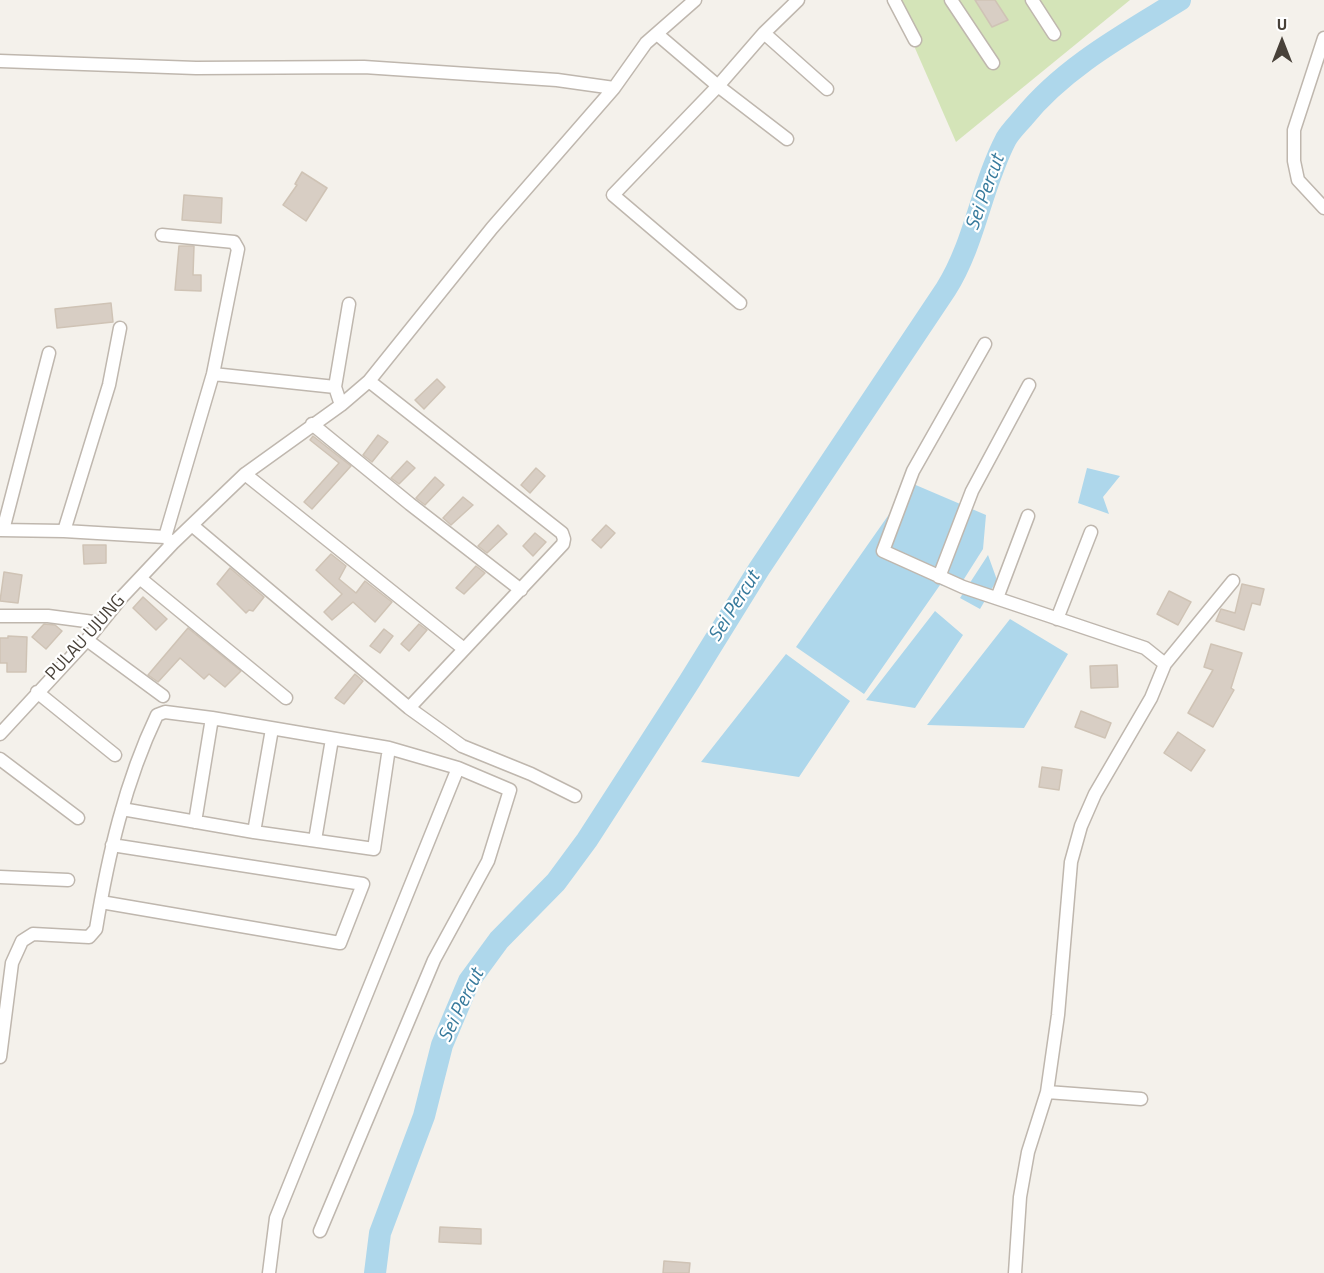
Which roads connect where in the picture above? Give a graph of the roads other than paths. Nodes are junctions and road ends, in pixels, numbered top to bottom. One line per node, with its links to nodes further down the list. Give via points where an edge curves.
1 (695, 0): 7 (street, PULAU UJUNG)
2 (798, 0): 6 (street)
3 (894, 0): 10 (street)
4 (951, 0): 12 (street)
5 (1032, 0): 8 (street)
6 (764, 33): 13 (street); 15 (street)
7 (657, 34): 13 (street); 14 (street, PULAU UJUNG)
8 (1054, 34)
9 (1324, 38): 17 (street, via 1294,130 1294,161 1298,180)
10 (915, 40)
11 (0, 61): 14 (street, via 196,68 364,67 557,80)
12 (993, 63)
13 (718, 86): 16 (street); 19 (street, via 614,195)
14 (614, 88): 25 (street, PULAU UJUNG, via 492,228)
15 (827, 89)
16 (787, 139)
17 (1324, 208)
18 (162, 235): 24 (street, via 234,242 237,246)
19 (740, 303)
20 (349, 304): 27 (street)
21 (120, 328): 34 (street, via 109,385)
22 (985, 344): 37 (street, via 913,471 883,551)
23 (49, 353): 33 (street)
24 (213, 374): 27 (street); 36 (street)
25 (369, 381): 28 (street, PULAU UJUNG); 40 (street, via 562,533 563,544)
26 (1029, 385): 37 (street, via 972,491)
27 (335, 387): 28 (street)
28 (341, 405): 29 (street, PULAU UJUNG)
29 (312, 424): 30 (street, PULAU UJUNG); 40 (street)
30 (245, 474): 32 (street, PULAU UJUNG); 46 (street)
31 (1028, 516): 41 (street)
32 (193, 526): 36 (street, PULAU UJUNG); 51 (street)
33 (2, 530): 34 (street)
34 (64, 531): 36 (street)
35 (1091, 532): 43 (street)
36 (169, 540): 38 (street, PULAU UJUNG)
37 (939, 577): 41 (street)
38 (141, 579): 44 (street, PULAU UJUNG); 50 (street)
39 (1233, 581): 47 (street)
40 (521, 590): 46 (street)
41 (997, 598): 43 (street)
42 (0, 616): 44 (street, via 48,616)
43 (1057, 620): 47 (street, via 1145,648)
44 (100, 623): 45 (street, PULAU UJUNG)
45 (87, 640): 48 (street, PULAU UJUNG); 49 (street)
46 (464, 649): 51 (street)
47 (1165, 664): 71 (street, via 1151,698 1095,794 1071,862 1058,1016)
48 (38, 692): 54 (street, PULAU UJUNG); 57 (street)
49 (163, 696)
50 (286, 698)
51 (409, 708): 60 (street, via 462,746)
52 (212, 718): 53 (street); 61 (street, via 165,712 157,715); 63 (street)
53 (272, 729): 55 (street); 64 (street)
54 (0, 734)
55 (332, 739): 56 (street); 65 (street)
56 (389, 748): 59 (street); 65 (street, via 374,849)
57 (115, 755)
58 (0, 759): 62 (street)
59 (458, 768): 73 (street, via 510,790 488,861 434,960); 74 (street, via 276,1218)
60 (575, 796)
61 (122, 810): 63 (street); 66 (street)
62 (78, 818)
63 (195, 822): 64 (street)
64 (254, 832): 65 (street)
65 (315, 840)
66 (112, 845): 69 (street); 69 (street, via 363,884 340,943)
67 (0, 877): 68 (street)
68 (68, 880)
69 (100, 902): 70 (street, via 96,929 89,937 33,934 22,941 12,963)
70 (0, 1057)
71 (1047, 1092): 72 (street); 75 (street, via 1028,1152 1020,1197)
72 (1141, 1098)
73 (320, 1231)
74 (269, 1273)
75 (1015, 1273)

